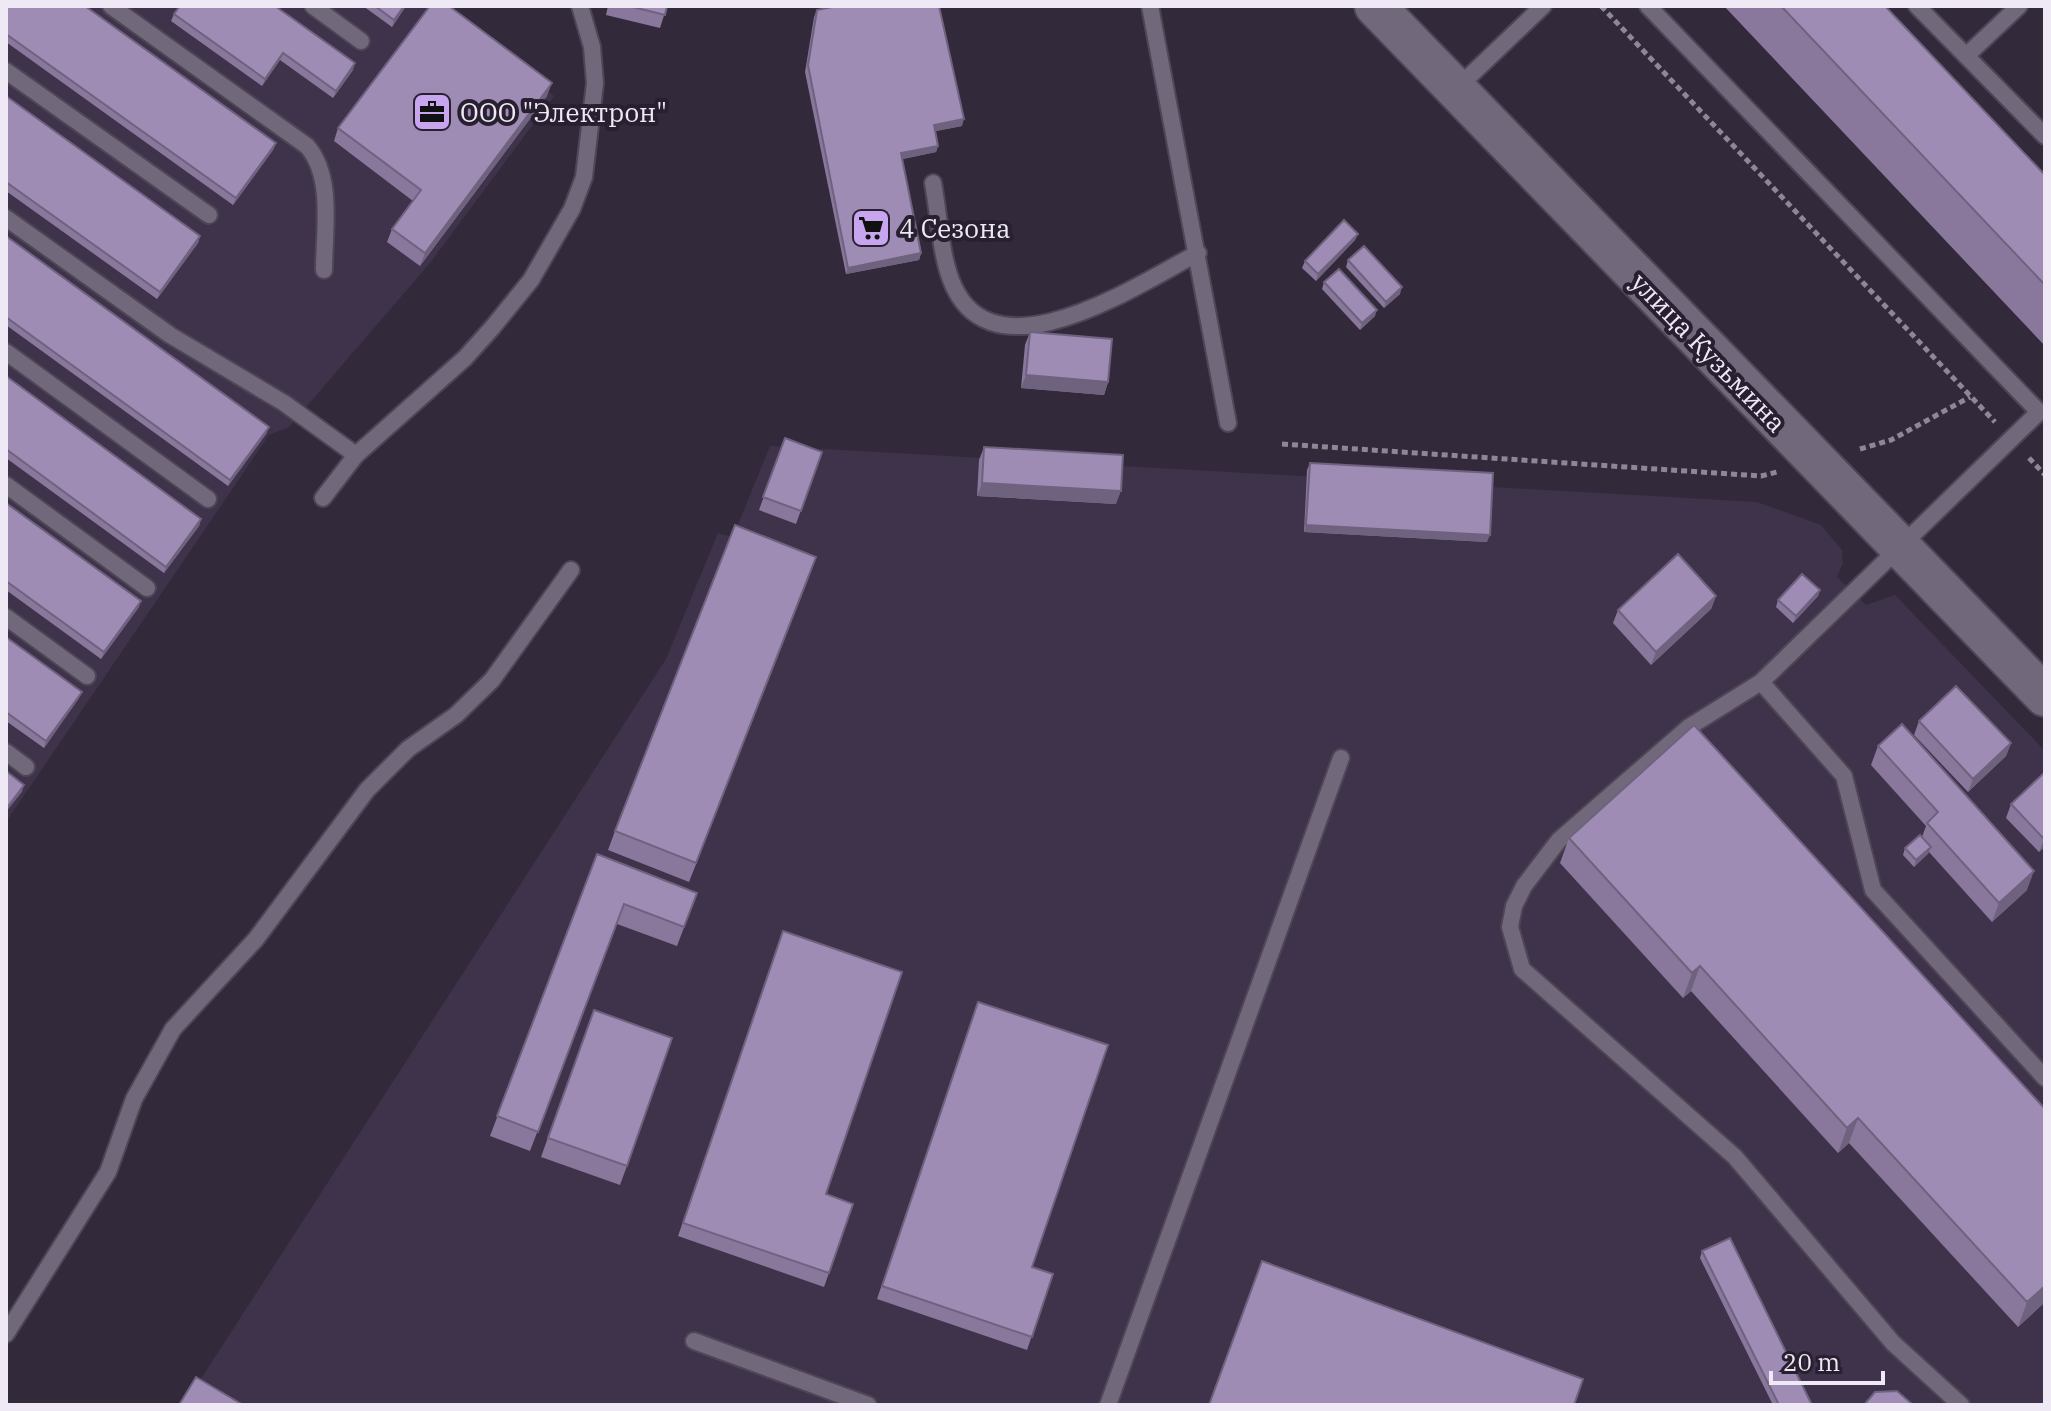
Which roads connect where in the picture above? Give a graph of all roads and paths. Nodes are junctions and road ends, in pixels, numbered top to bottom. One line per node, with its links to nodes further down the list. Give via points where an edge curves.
1 (111, 6): 20 (lane, via 317,158 324,189)
2 (313, 6): 11 (lane)
3 (580, 6): 27 (lane, via 595,83 584,177 572,209 531,280 492,328)
4 (1150, 6): 19 (lane)
5 (1375, 6): 14 (street, улица Кузьмина)
6 (1543, 6): 14 (lane)
7 (1601, 6): 22 (path)
8 (1648, 6): 23 (lane)
9 (1917, 6): 12 (lane)
10 (2019, 6): 12 (lane)
11 (361, 41)
12 (1966, 56): 15 (lane)
13 (6, 71): 17 (lane)
14 (1455, 90): 28 (street, улица Кузьмина)
15 (2045, 136)
16 (933, 183): 19 (lane, via 951,280 963,303 994,324 1069,318)
17 (209, 215)
18 (6, 218): 27 (lane, via 170,335 284,403)
19 (1198, 253): 24 (lane)
20 (324, 270)
21 (6, 352): 32 (lane)
22 (1970, 397): 25 (path); 28 (path, via 1891,440)
23 (2042, 409): 25 (lane)
24 (1228, 423)
25 (2010, 439): 29 (path); 33 (lane)
26 (1282, 444): 28 (path, via 1761,476)
27 (356, 455): 31 (lane)
28 (1815, 462): 33 (street, улица Кузьмина)
29 (2045, 475)
30 (6, 485): 35 (lane)
31 (323, 498)
32 (208, 499)
33 (1899, 547): 38 (lane); 39 (street, улица Кузьмина)
34 (571, 570): 44 (lane, via 492,680 367,790 256,939 173,1029 134,1099 108,1172)
35 (147, 588)
36 (6, 617): 37 (lane)
37 (87, 676)
38 (1761, 682): 43 (lane, via 1844,776 1873,890); 48 (lane, via 1689,727 1559,840 1514,906 1514,952 1522,969 1735,1157 1893,1343)
39 (2045, 696)
40 (6, 752): 42 (lane)
41 (1341, 758): 47 (lane)
42 (26, 767)
43 (2045, 1078)
44 (6, 1334)
45 (694, 1341): 46 (lane)
46 (868, 1405)
47 (1108, 1405)
48 (1961, 1405)

